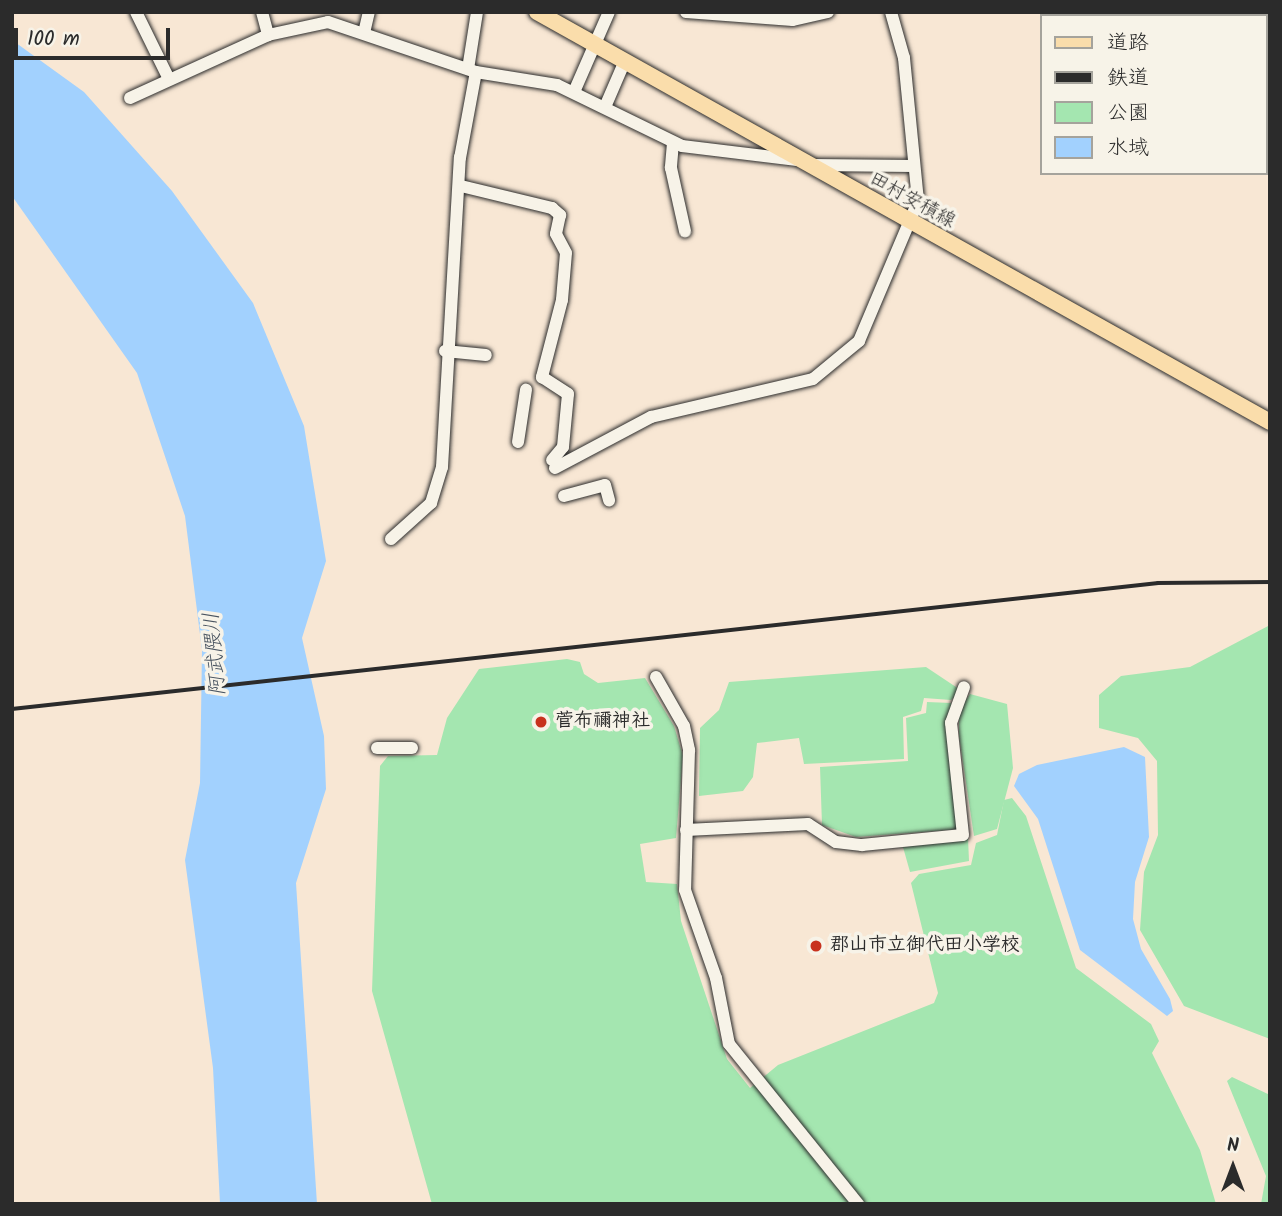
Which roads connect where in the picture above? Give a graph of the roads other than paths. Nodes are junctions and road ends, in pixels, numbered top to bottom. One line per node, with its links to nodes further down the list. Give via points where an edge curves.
1 (136, 12): 16 (street)
2 (262, 12): 12 (street)
3 (369, 12): 11 (street)
4 (477, 12): 15 (street)
5 (537, 12): 13 (main road, 田村安積線)
6 (609, 12): 13 (street)
7 (687, 12): 8 (street, via 793,20)
8 (828, 12)
9 (891, 12): 22 (street, via 902,48)
10 (311, 16): 11 (street); 12 (street)
11 (364, 33): 15 (street)
12 (268, 35): 16 (street)
13 (592, 46): 14 (main road, 田村安積線); 17 (street)
14 (624, 63): 19 (street); 21 (main road, 田村安積線)
15 (472, 70): 17 (street); 23 (street)
16 (168, 77): 18 (street)
17 (574, 92): 19 (street)
18 (130, 98)
19 (605, 107): 20 (street)
20 (673, 143): 21 (street, via 727,156); 25 (street, via 671,168)
21 (801, 162): 22 (street); 24 (main road, 田村安積線)
22 (914, 166): 24 (street, via 918,194)
23 (461, 186): 24 (street, via 552,208 560,215 556,234 566,253 562,300 542,377 569,394 563,447 554,464 652,418 824,373 866,332); 26 (street)
24 (910, 224): 29 (main road, 田村安積線)
25 (685, 231)
26 (445, 351): 27 (street); 33 (street, via 440,476 431,503)
27 (486, 355)
28 (526, 390): 30 (street)
29 (1270, 422)
30 (518, 442)
31 (564, 496): 32 (street, via 605,485)
32 (609, 500)
33 (391, 539)
34 (656, 677): 38 (street, via 684,726 689,750)
35 (964, 687): 38 (street, via 951,723 963,835 862,845 836,842 808,824)
36 (377, 748): 37 (street)
37 (412, 748)
38 (686, 830): 39 (street, via 688,906 716,978 729,1044)
39 (858, 1204)

